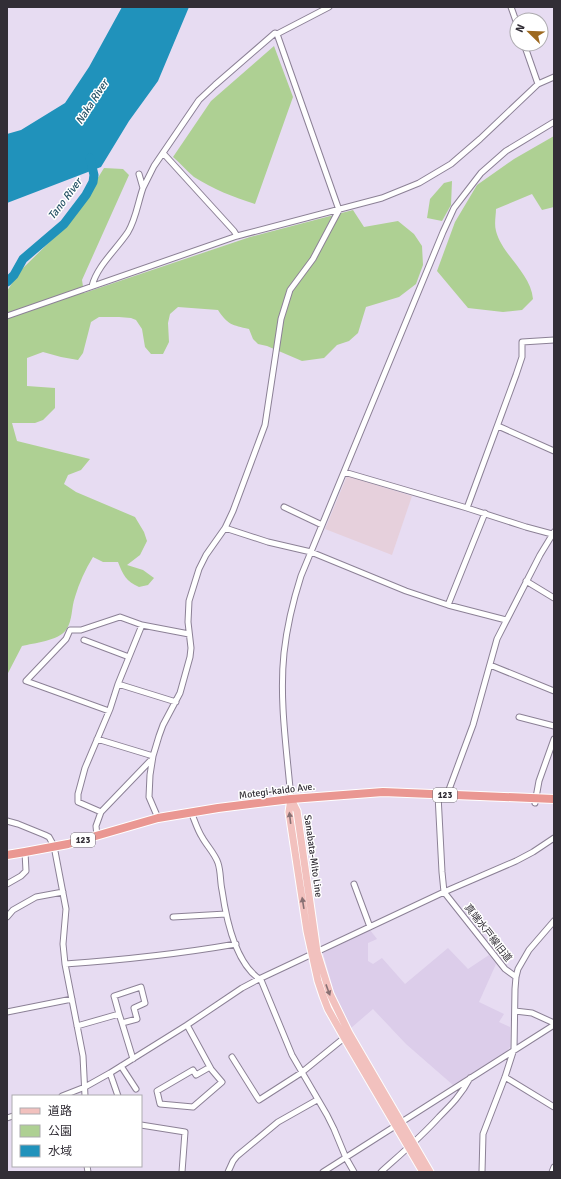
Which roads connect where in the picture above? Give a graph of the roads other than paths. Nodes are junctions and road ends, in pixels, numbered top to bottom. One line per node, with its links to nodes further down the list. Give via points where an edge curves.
1 (329, 7): 2 (street)
2 (277, 34): 7 (street, via 199,100); 10 (street)
3 (527, 52): 5 (street)
4 (554, 77): 5 (street)
5 (538, 84): 10 (street, via 451,164 412,186 382,198)
6 (554, 122): 17 (street, via 517,143 493,162 471,184 454,208)
7 (163, 153): 9 (street); 11 (street)
8 (139, 174): 9 (street)
9 (143, 188): 12 (street, via 129,230 94,276)
10 (339, 210): 11 (street); 22 (street, via 313,259 290,290 285,303 265,425)
11 (237, 236): 12 (street)
12 (92, 286): 13 (street)
13 (7, 316)
14 (554, 340): 15 (street, via 522,342 522,357)
15 (498, 426): 16 (street); 19 (street)
16 (554, 450)
17 (344, 472): 19 (street); 21 (street)
18 (284, 507): 21 (street)
19 (467, 508): 20 (street)
20 (485, 513): 23 (street); 27 (street)
21 (322, 525): 24 (street)
22 (225, 528): 24 (street); 30 (street, via 206,555 193,587 187,610)
23 (553, 533): 25 (street)
24 (311, 552): 27 (street, via 406,591); 44 (street, via 294,600 284,654 283,702)
25 (526, 581): 26 (street); 28 (street)
26 (554, 598)
27 (448, 605): 28 (street)
28 (506, 620): 33 (street, via 497,639)
29 (142, 625): 30 (street); 32 (street); 37 (street, via 120,617 81,630 70,630 66,639 26,681)
30 (189, 634): 36 (street, via 190,657)
31 (84, 640): 32 (street)
32 (129, 658): 34 (street)
33 (490, 665): 35 (street); 43 (street, via 473,725)
34 (118, 684): 36 (street); 37 (street)
35 (554, 691)
36 (176, 702): 42 (street, via 163,725)
37 (109, 711): 40 (street)
38 (519, 717): 39 (street)
39 (554, 726)
40 (97, 739): 42 (street); 47 (street, via 85,768 78,802)
41 (554, 739): 46 (street, via 539,781)
42 (152, 759): 47 (street); 49 (street, via 149,796)
43 (443, 795): 44 (highway, Motegi-kaido Ave. / 123, via 383,792); 46 (highway, Motegi-kaido Ave. / 123); 59 (street)
44 (291, 799): 48 (highway, Motegi-kaido Ave. / 123); 66 (main road, Sanabata-Mito Line, via 297,811)
45 (554, 799): 46 (highway, Motegi-kaido Ave. / 123)
46 (536, 801)
47 (101, 812): 51 (street, via 96,826)
48 (191, 812): 49 (highway, Motegi-kaido Ave. / 123); 60 (street, via 202,837 218,861)
49 (158, 818): 51 (highway, Motegi-kaido Ave. / 123)
50 (7, 821): 53 (street, via 49,837)
51 (98, 836): 53 (highway, Motegi-kaido Ave. / 123)
52 (554, 838): 59 (street, via 516,861)
53 (54, 846): 54 (highway, Motegi-kaido Ave. / 123); 58 (street)
54 (25, 852): 55 (highway, Motegi-kaido Ave. / 123); 56 (street, via 26,870)
55 (7, 855)
56 (7, 884)
57 (354, 884): 64 (street)
58 (63, 892): 61 (street, via 36,896 13,910); 67 (street, via 66,920 62,944)
59 (444, 892): 64 (street); 68 (street, 真端水戸線旧道, via 505,969)
60 (226, 914): 62 (street); 65 (street)
61 (7, 917)
62 (173, 917)
63 (554, 922): 68 (street, via 529,950)
64 (370, 927): 66 (street)
65 (236, 944): 67 (street, via 111,961); 69 (street, via 245,964)
66 (314, 954): 69 (street); 78 (main road, Sanabata-Mito Line, via 323,996); 95 (main road, Sanabata-Mito Line, one-way to 95, via 336,1009)
67 (65, 964): 70 (street)
68 (516, 977): 71 (street)
69 (259, 979): 76 (street); 85 (street)
70 (72, 999): 72 (street); 77 (street)
71 (515, 1011): 75 (street, via 532,1013); 79 (street)
72 (7, 1012)
73 (119, 1014): 74 (street); 74 (street, via 114,996 141,987 145,1004 134,1008 137,1019); 77 (street)
74 (122, 1023): 81 (street)
75 (554, 1024): 79 (street)
76 (187, 1025): 81 (street); 83 (street)
77 (77, 1026): 88 (street, via 83,1056)
78 (344, 1038): 85 (street); 95 (main road, Sanabata-Mito Line)
79 (514, 1049): 86 (street); 87 (street)
80 (232, 1057): 85 (street, via 258,1100)
81 (133, 1059): 82 (street)
82 (121, 1066): 84 (street); 89 (street)
83 (210, 1067): 83 (street, via 222,1082 192,1107 160,1104 157,1091 193,1070 196,1075)
84 (110, 1073): 88 (street); 92 (street)
85 (301, 1073): 93 (street)
86 (505, 1077): 94 (street); 107 (street, via 484,1134)
87 (470, 1078): 95 (street); 97 (street, via 457,1098)
88 (85, 1087): 90 (street); 91 (street)
89 (136, 1089)
90 (65, 1095)
91 (85, 1095)
92 (118, 1095)
93 (317, 1100): 98 (street, via 334,1129); 101 (street, via 267,1130 237,1156)
94 (554, 1107)
95 (398, 1123): 97 (main road, Sanabata-Mito Line); 98 (street)
96 (142, 1125): 100 (street, via 186,1132)
97 (411, 1146): 104 (street); 105 (main road, Sanabata-Mito Line); 106 (main road, Sanabata-Mito Line)
98 (346, 1158): 102 (street); 103 (street)
99 (554, 1167): 108 (street)
100 (182, 1172)
101 (228, 1172)
102 (323, 1172)
103 (354, 1172)
104 (381, 1172)
105 (423, 1172)
106 (430, 1172)
107 (482, 1172)
108 (552, 1172)

